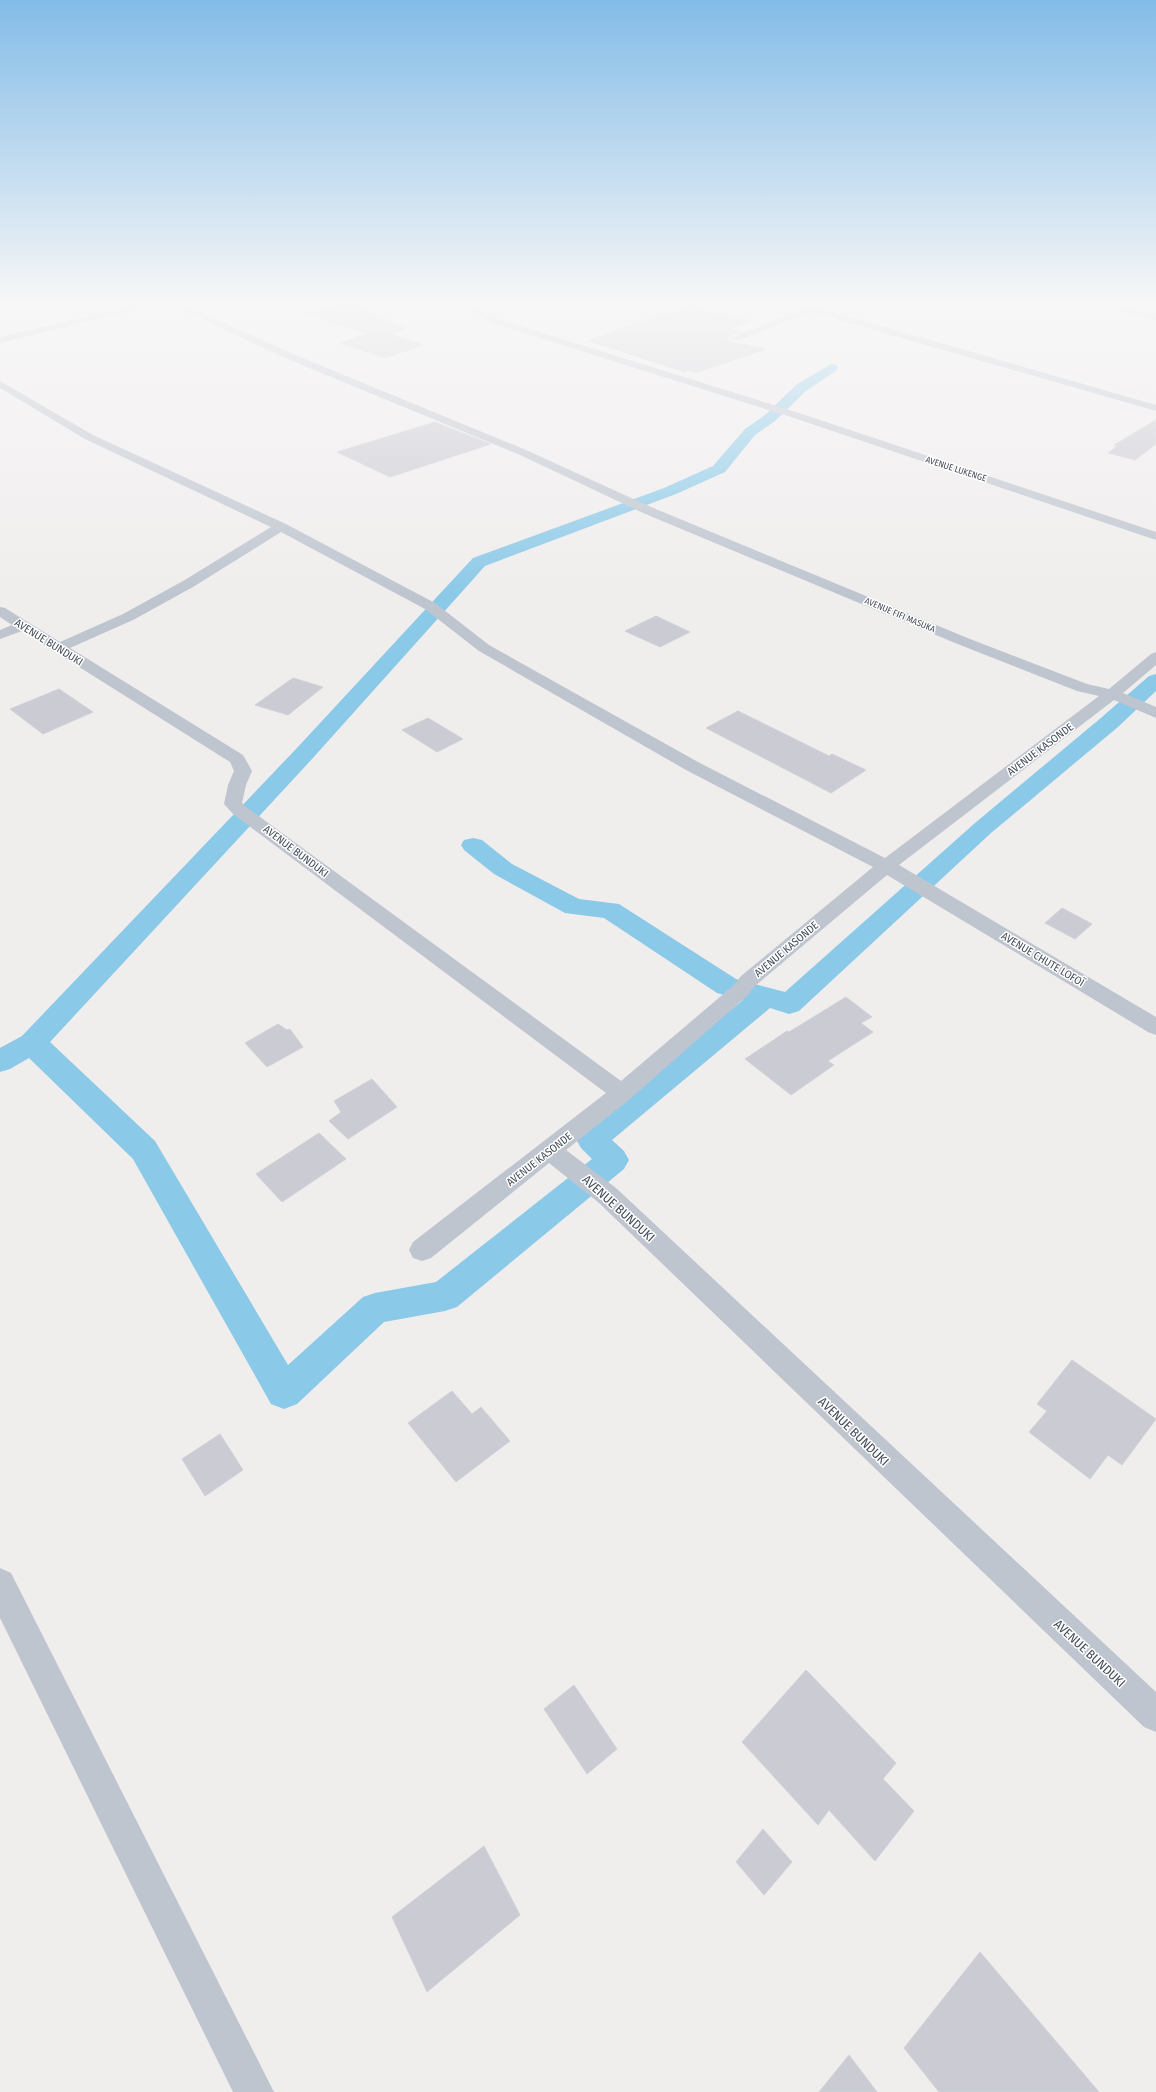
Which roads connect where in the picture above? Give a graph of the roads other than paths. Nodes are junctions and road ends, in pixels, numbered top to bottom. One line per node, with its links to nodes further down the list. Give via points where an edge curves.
1 (28, 401): 6 (street, AVENUE CHUTE LOFOÏ, via 89,436)
2 (397, 401): 13 (street, AVENUE FIFI MASUKA, via 522,452 647,510 1066,682)
3 (750, 401): 7 (street, AVENUE LUKENGE)
4 (1130, 401): 5 (street)
5 (1156, 408)
6 (282, 528): 11 (street, via 128,617); 15 (street, AVENUE CHUTE LOFOÏ, via 430,606 484,648 692,766)
7 (1156, 536)
8 (0, 611): 9 (street, AVENUE BUNDUKI)
9 (23, 626): 10 (street); 11 (street, AVENUE BUNDUKI)
10 (0, 635)
11 (59, 648): 17 (street, AVENUE BUNDUKI, via 237,759 243,771 233,804)
12 (1156, 657): 13 (street, AVENUE KASONDE)
13 (1112, 694): 14 (street, AVENUE FIFI MASUKA); 15 (street, AVENUE KASONDE)
14 (1156, 713)
15 (894, 871): 16 (street, AVENUE CHUTE LOFOÏ); 17 (street, AVENUE KASONDE, via 748,981 741,990)
16 (1156, 1028)
17 (622, 1093): 18 (street, AVENUE KASONDE)
18 (549, 1150): 19 (street, AVENUE KASONDE); 21 (street, AVENUE BUNDUKI, via 606,1195)
19 (422, 1250)
20 (0, 1584): 22 (street)
21 (1156, 1715)
22 (254, 2092)

